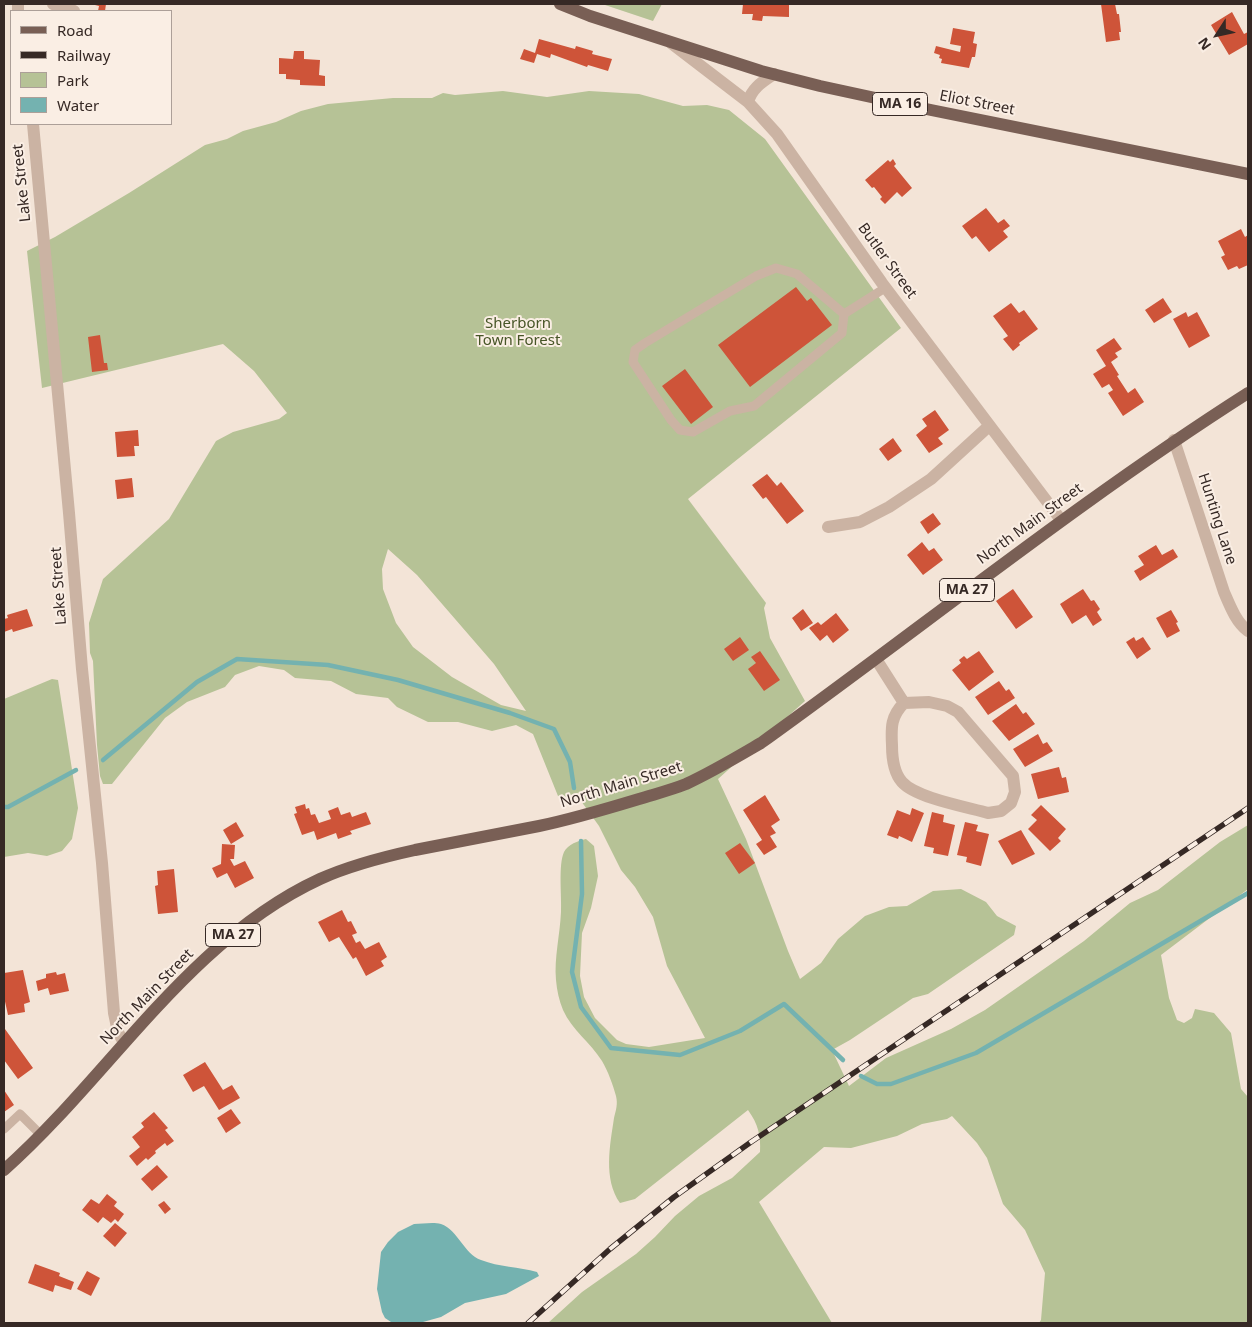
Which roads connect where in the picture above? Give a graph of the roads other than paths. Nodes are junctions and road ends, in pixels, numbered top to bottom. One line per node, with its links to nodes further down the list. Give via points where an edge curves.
1 (53, 4): 3 (street)
2 (560, 4): 4 (main road, Eliot Street / MA 16)
3 (71, 10)
4 (668, 40): 5 (main road, Eliot Street / MA 16); 6 (street, Butler Street)
5 (774, 74): 6 (street, via 756,87); 8 (main road, Eliot Street / MA 16, via 931,110)
6 (748, 102): 9 (street, Butler Street, via 777,134)
7 (32, 125): 19 (street, Lake Street, via 114,1013)
8 (1248, 174)
9 (885, 288): 10 (lane); 12 (street, Butler Street)
10 (844, 314): 10 (lane, via 797,274 776,268 756,276 645,343 635,350 634,362 671,420 680,430 694,432 730,411 754,406 842,332)
11 (1248, 393): 13 (main road, North Main Street / MA 27)
12 (989, 426): 14 (street, Butler Street); 15 (street, via 931,478 889,506 860,522)
13 (1174, 440): 14 (main road, North Main Street / MA 27); 16 (street, Hunting Lane, via 1224,592 1233,612)
14 (1061, 520): 17 (main road, North Main Street / MA 27)
15 (828, 527)
16 (1248, 631)
17 (876, 659): 18 (street); 19 (main road, North Main Street / MA 27, via 761,742 684,784 603,810 538,826 384,857 352,866 306,886 267,909 226,941)
18 (904, 702): 18 (street, via 895,712 891,732 896,774 902,783 915,792 988,813 1001,811 1011,803 1015,792 1013,776 958,712 929,702)
19 (124, 1043): 21 (main road, North Main Street / MA 27)
20 (4, 1129): 21 (lane, via 20,1114)
21 (41, 1135): 22 (main road, North Main Street / MA 27)
22 (5, 1166)

